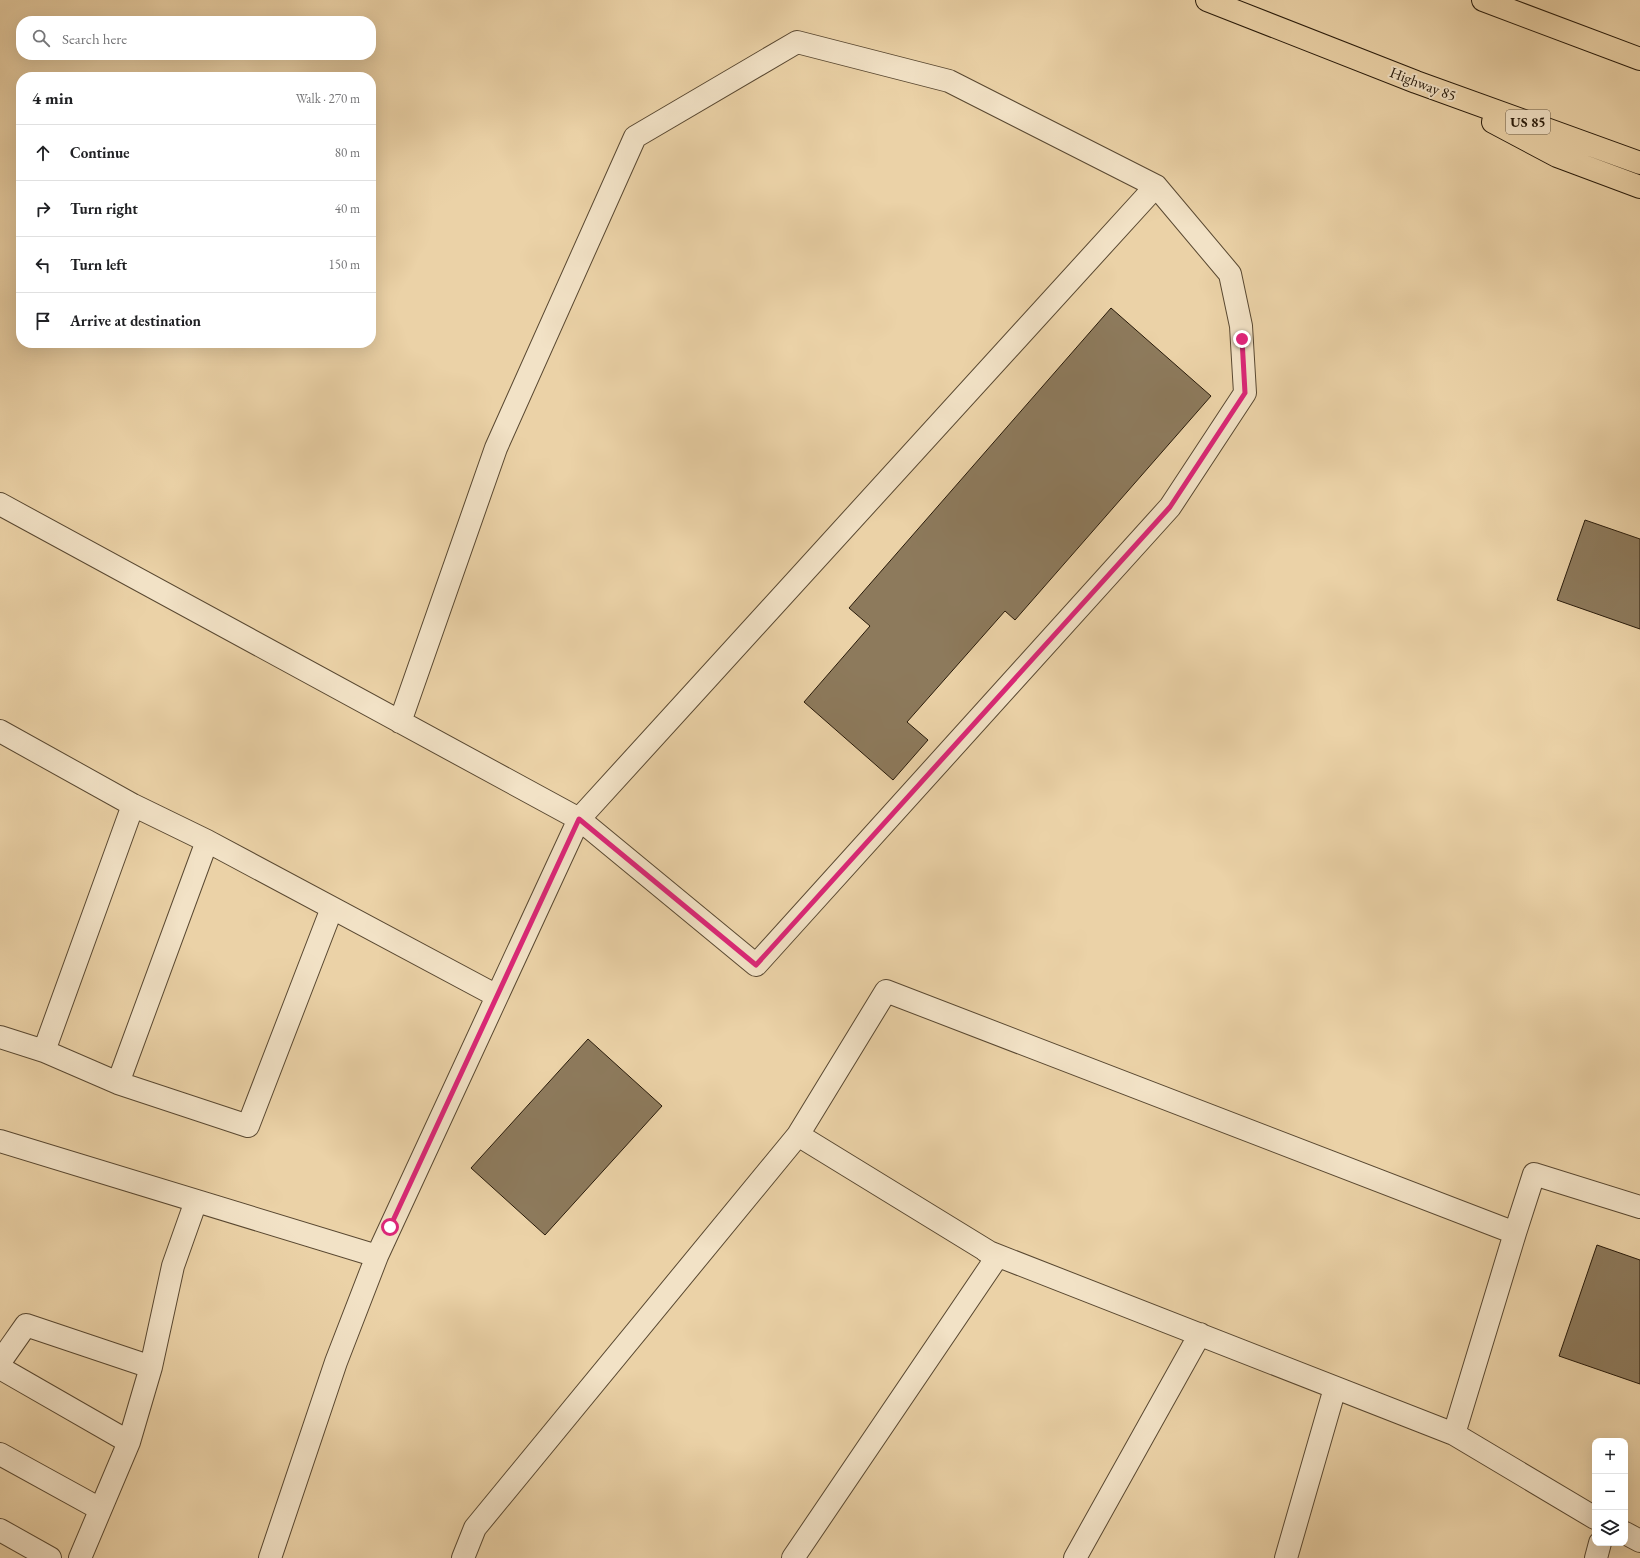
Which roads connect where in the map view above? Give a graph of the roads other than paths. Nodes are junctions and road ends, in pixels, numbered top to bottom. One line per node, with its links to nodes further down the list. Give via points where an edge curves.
1 (1207, 0): 4 (highway, Highway 85 / US 85)
2 (1483, 0): 3 (highway)
3 (1640, 59)
4 (1416, 82): 5 (highway, Highway 85 / US 85); 7 (highway, via 1557,156)
5 (1640, 163)
6 (1156, 186): 9 (lane, via 949,81 797,42 635,137 496,448); 12 (lane); 12 (lane, via 1230,274 1241,326 1245,393 1170,507 756,965)
7 (1640, 187)
8 (0, 504): 9 (lane)
9 (400, 722): 12 (lane)
10 (0, 731): 11 (lane)
11 (133, 805): 13 (lane); 17 (lane)
12 (579, 819): 15 (lane)
13 (207, 841): 14 (lane); 18 (lane)
14 (332, 908): 15 (lane); 18 (lane, via 248,1126)
15 (497, 996): 25 (lane)
16 (0, 1037): 17 (lane)
17 (44, 1051): 18 (lane)
18 (118, 1083)
19 (798, 1134): 23 (lane, via 886,991); 24 (lane); 43 (lane, via 476,1528)
20 (0, 1141): 21 (lane)
21 (196, 1201): 25 (lane); 28 (lane, via 173,1266)
22 (1640, 1207): 23 (lane, via 1534,1174)
23 (1514, 1233): 31 (lane)
24 (986, 1250): 26 (lane); 44 (lane, via 997,1257)
25 (377, 1256): 42 (lane, via 336,1362)
26 (1200, 1334): 30 (lane); 45 (lane)
27 (0, 1362): 28 (lane, via 26,1325)
28 (151, 1367): 32 (lane)
29 (0, 1368): 32 (lane)
30 (1335, 1388): 31 (lane); 46 (lane)
31 (1454, 1434): 35 (lane)
32 (129, 1442): 34 (lane)
33 (0, 1454): 34 (lane)
34 (100, 1509): 41 (lane)
35 (1592, 1516)
36 (0, 1530): 40 (lane)
37 (1628, 1535): 38 (lane)
38 (1640, 1541)
39 (1599, 1546): 47 (lane)
40 (50, 1558)
41 (80, 1558)
42 (270, 1558)
43 (463, 1558)
44 (793, 1558)
45 (1075, 1558)
46 (1286, 1558)
47 (1596, 1558)

